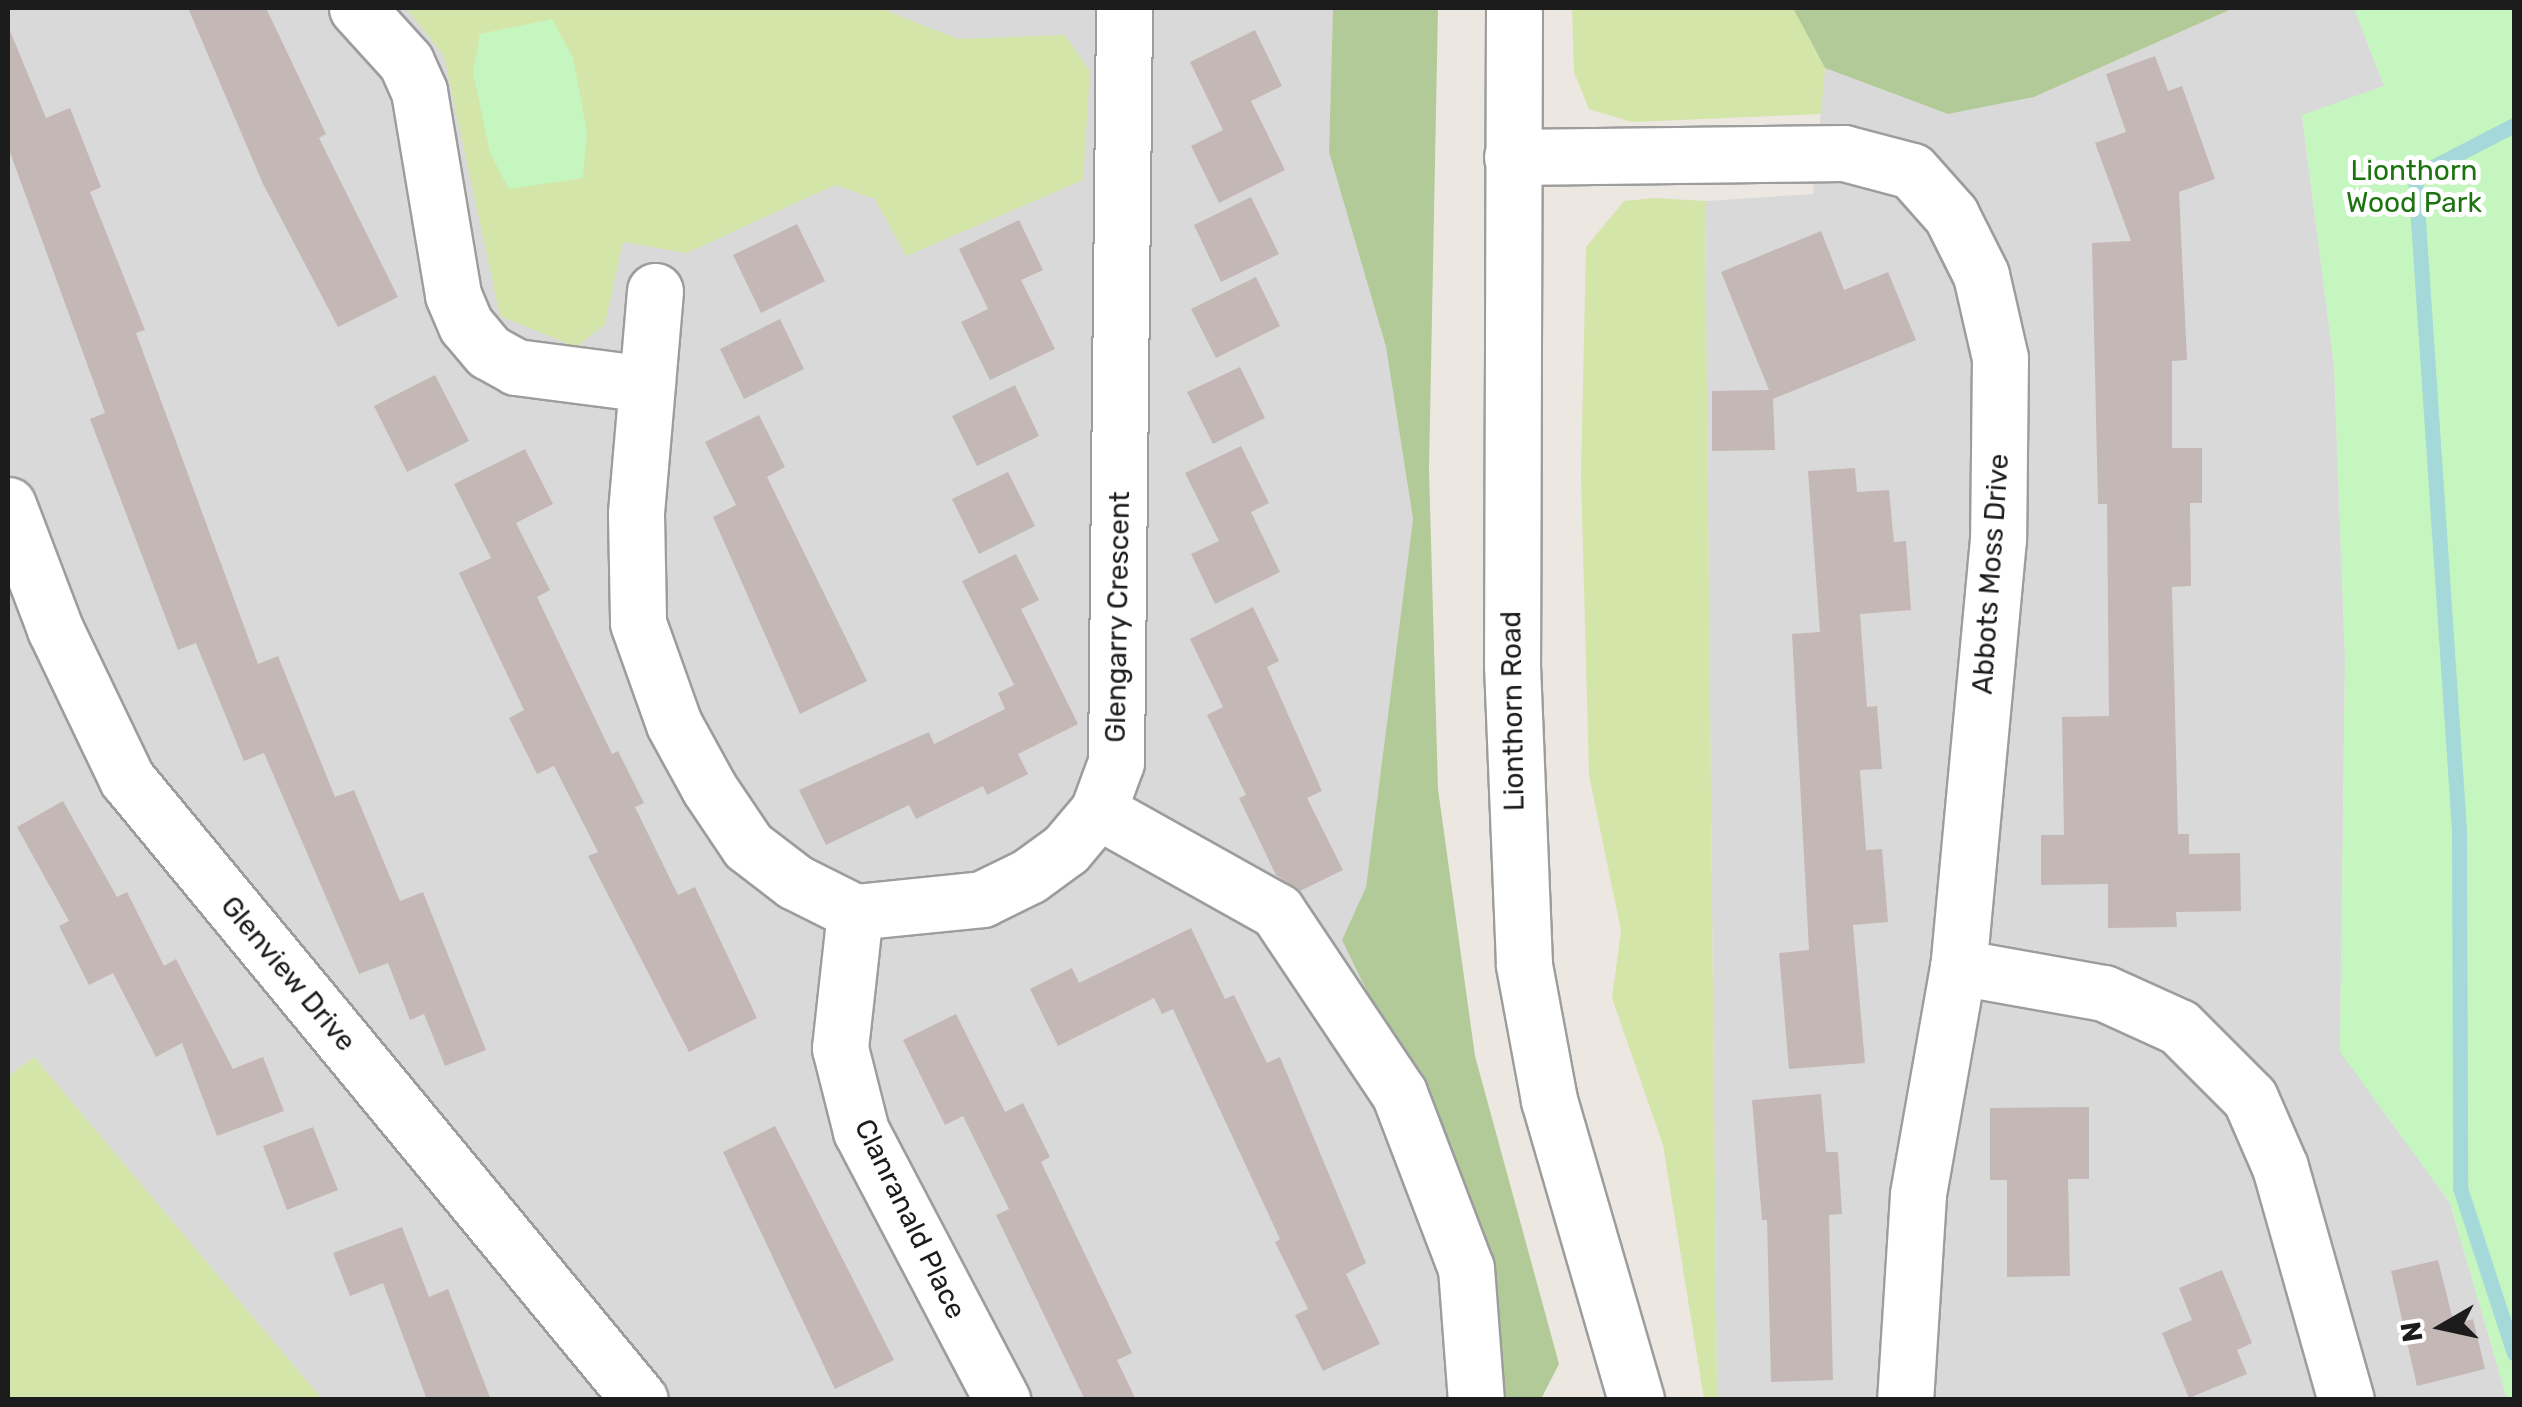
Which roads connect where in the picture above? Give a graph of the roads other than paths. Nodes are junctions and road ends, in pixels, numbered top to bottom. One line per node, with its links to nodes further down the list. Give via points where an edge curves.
1 (357, 8): 6 (street, via 406,62 419,91 453,295 466,326 516,367)
2 (1124, 8): 9 (street, Glengarry Crescent, via 1116,762)
3 (1514, 8): 4 (street, Lionthorn Road)
4 (1512, 157): 11 (street, Abbots Moss Drive, via 1844,153 1912,171 1951,215 1981,275 2000,358 1998,538); 15 (street, Lionthorn Road, via 1512,702 1524,965 1549,1100)
5 (655, 291): 6 (street)
6 (646, 384): 10 (street, via 636,514 638,624 674,724 748,846 795,882)
7 (8, 505): 8 (street, Glenview Drive)
8 (31, 630): 12 (street, Glenview Drive, via 126,779)
9 (1098, 811): 10 (street, Glengarry Crescent, via 1066,849 982,899); 14 (street, via 1277,911 1399,1092 1466,1268)
10 (855, 912): 13 (street, Clanranald Place, via 840,1048 861,1131)
11 (1958, 967): 16 (street, Abbots Moss Drive, via 1918,1195); 17 (street, via 2104,993 2179,1027 2250,1098 2280,1167)
12 (640, 1400)
13 (1002, 1400)
14 (1476, 1400)
15 (1636, 1400)
16 (1905, 1400)
17 (2346, 1400)

